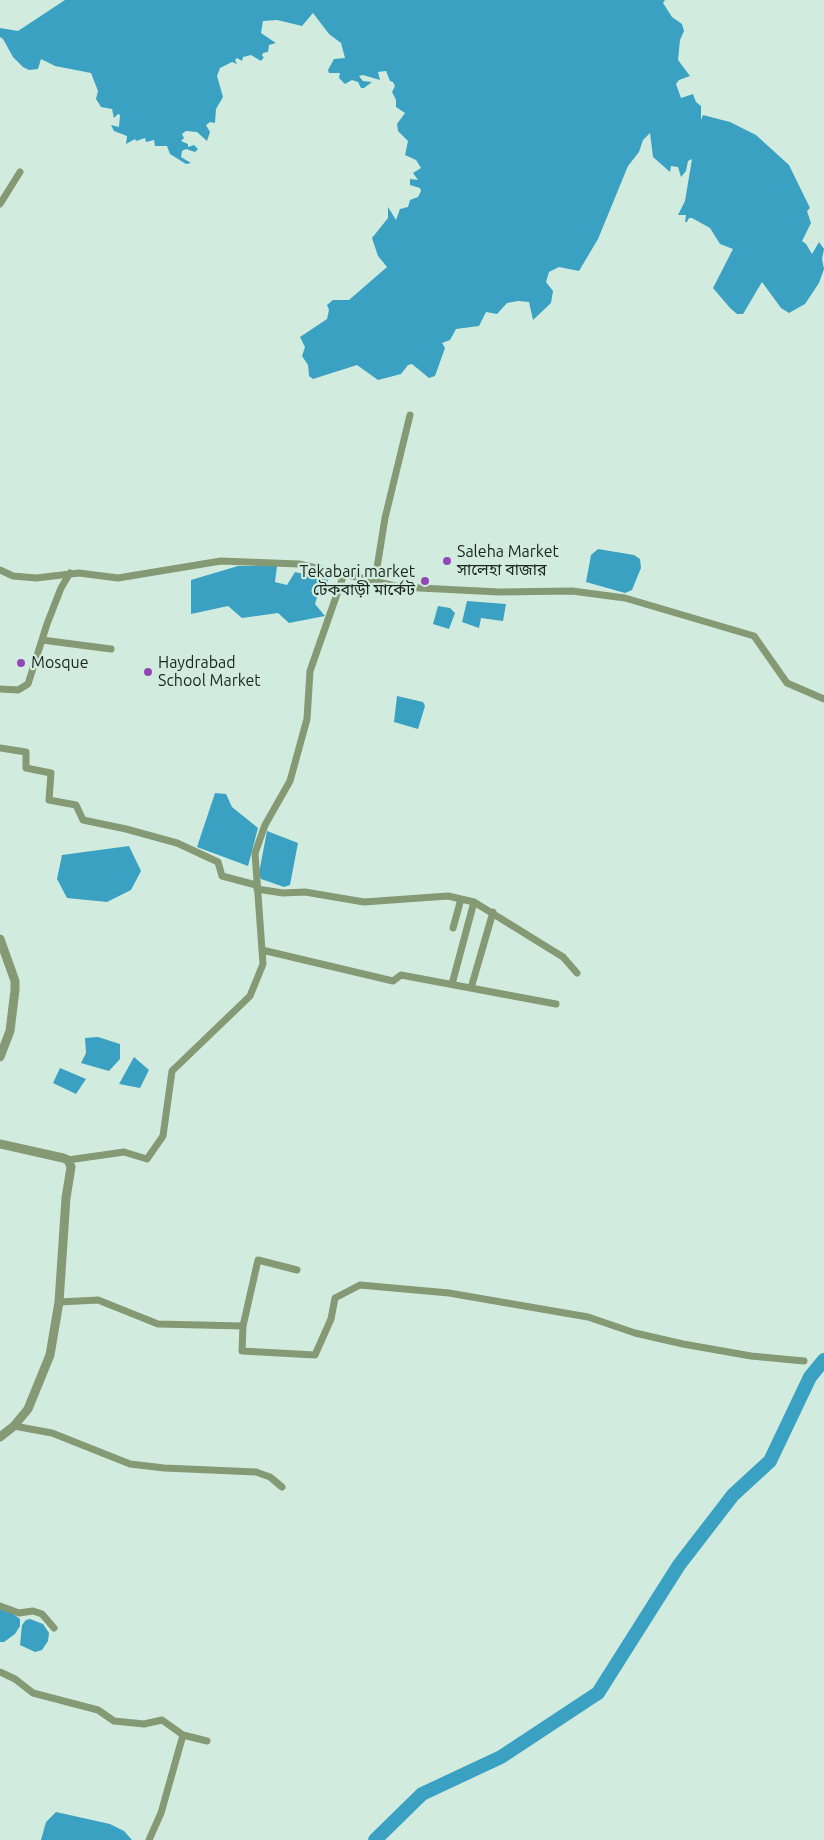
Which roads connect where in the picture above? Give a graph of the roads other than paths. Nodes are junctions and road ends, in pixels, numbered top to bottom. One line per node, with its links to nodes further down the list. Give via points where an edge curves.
1 (20, 172): 2 (street)
2 (0, 204)
3 (410, 415): 7 (street, via 385,518)
4 (0, 570): 5 (street, via 13,576 36,578)
5 (70, 573): 6 (street, via 118,578 221,561 299,564); 8 (street, via 61,588)
6 (344, 574): 7 (street); 13 (street, via 310,671 307,719 290,781 265,825 255,853)
7 (375, 580): 11 (street, via 400,587 499,592 572,590 625,598 754,636 786,683)
8 (42, 640): 9 (street); 10 (street, via 28,684 18,690)
9 (111, 649)
10 (0, 689)
11 (824, 699)
12 (0, 748): 13 (street, via 26,752 26,768 51,773 49,800 76,806 83,820 178,843 218,862 222,876)
13 (257, 887): 14 (street, via 364,902 448,896); 19 (street)
14 (460, 899): 15 (street); 17 (street)
15 (474, 902): 16 (street); 21 (street)
16 (492, 912): 20 (street, via 563,957); 22 (street)
17 (453, 928)
18 (0, 939): 24 (street, via 12,970 15,990 10,1031)
19 (262, 950): 21 (street, via 393,981 401,975); 26 (street, via 263,964 250,996 172,1071 163,1136 147,1159 124,1152)
20 (577, 973)
21 (452, 984): 22 (street)
22 (471, 988): 23 (street)
23 (556, 1004)
24 (0, 1057)
25 (0, 1144): 26 (street)
26 (68, 1160): 28 (street, via 71,1167)
27 (297, 1270): 29 (street, via 258,1260)
28 (59, 1302): 29 (street, via 98,1300 158,1324); 31 (street, via 50,1355 28,1409)
29 (243, 1326): 30 (street, via 242,1351 315,1355 331,1319 335,1298 360,1285 448,1292 588,1317 636,1334 683,1344)
30 (804, 1361)
31 (14, 1426): 32 (street); 33 (street, via 52,1433 130,1464 256,1472 270,1476)
32 (0, 1437)
33 (282, 1487)
34 (0, 1606): 35 (street, via 19,1613 33,1611 42,1614)
35 (54, 1628)
36 (0, 1672): 37 (street, via 15,1678 33,1692 98,1710 114,1721 144,1724 162,1720)
37 (183, 1735): 38 (street); 39 (street, via 161,1813)
38 (207, 1741)
39 (149, 1840)

